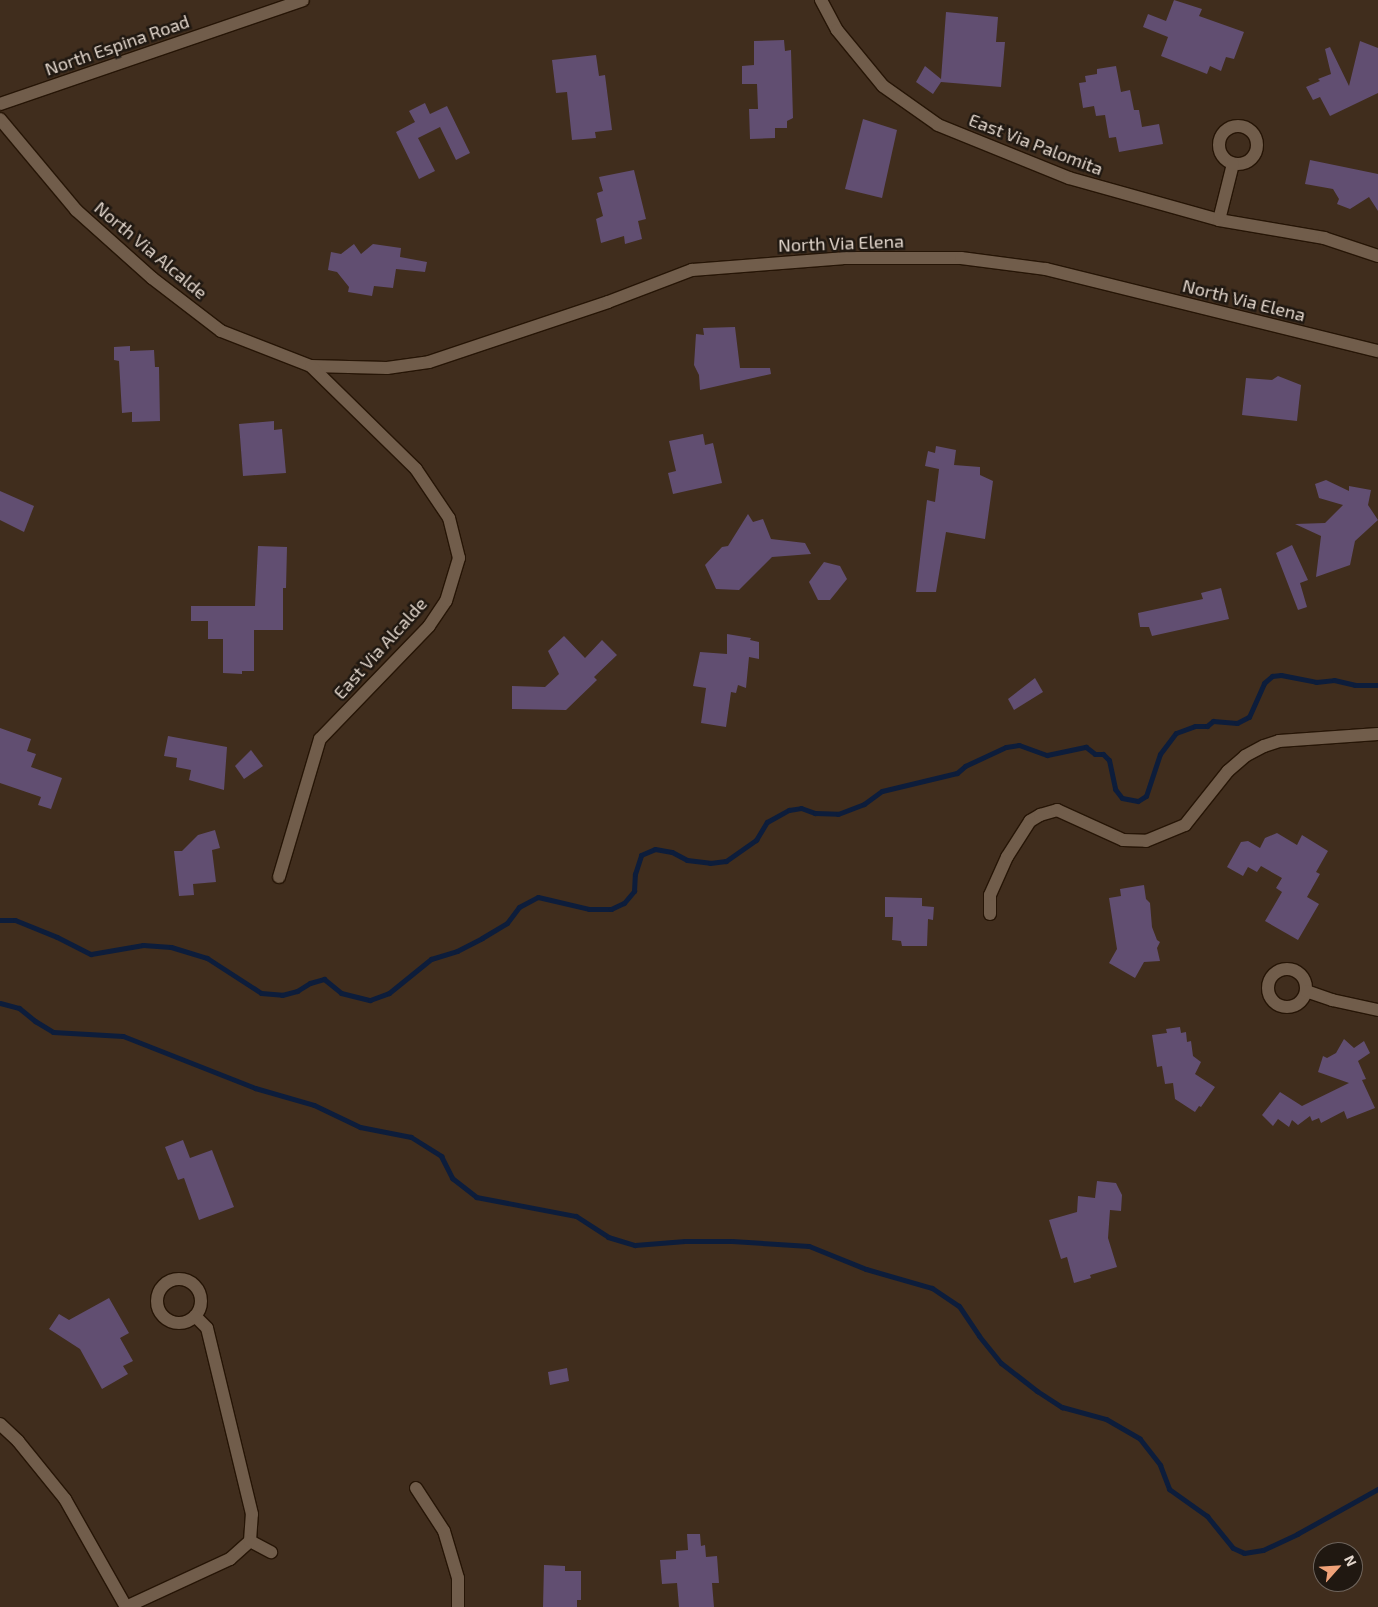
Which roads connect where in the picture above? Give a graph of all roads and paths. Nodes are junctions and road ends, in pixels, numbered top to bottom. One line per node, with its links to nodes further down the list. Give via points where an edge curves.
1 (303, 0): 3 (street, North Espina Road)
2 (821, 0): 6 (street, East Via Palomita, via 837,30 883,86 938,125 1069,178)
3 (0, 104)
4 (0, 119): 9 (street, North Via Alcalde, via 76,210 152,278 221,331)
5 (1233, 164): 6 (street)
6 (1219, 220): 7 (street, East Via Palomita, via 1324,238)
7 (1378, 256)
8 (1378, 350): 9 (street, North Via Elena, via 1046,269 961,258 843,258 692,270 429,362 387,368)
9 (311, 366): 11 (street, East Via Alcalde, via 416,469 449,518 459,558 446,601 429,626 320,739)
10 (1378, 734): 12 (street, via 1279,741 1264,746 1228,771 1185,825 1146,841 1123,840 1057,810 1040,815 1030,821 1007,857 990,895)
11 (279, 877)
12 (990, 914)
13 (1306, 991): 14 (street)
14 (1378, 1010)
15 (196, 1316): 18 (street, via 207,1328 250,1505)
16 (0, 1424): 20 (street, via 66,1500)
17 (416, 1488): 21 (street, via 444,1531 458,1578)
18 (250, 1541): 19 (street); 20 (street, via 230,1559)
19 (271, 1552)
20 (126, 1607)
21 (458, 1607)

